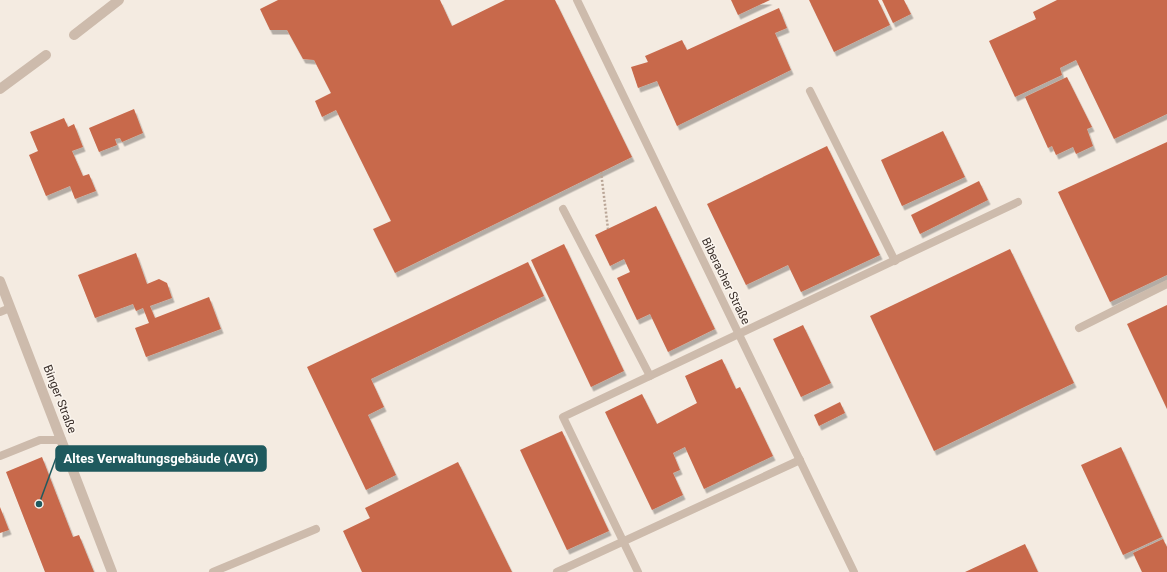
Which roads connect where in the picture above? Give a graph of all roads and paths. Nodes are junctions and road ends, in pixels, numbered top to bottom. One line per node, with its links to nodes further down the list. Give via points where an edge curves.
1 (119, 0): 3 (street)
2 (577, 0): 17 (lane, Biberacher Straße)
3 (74, 35)
4 (46, 55): 5 (street)
5 (0, 89)
6 (810, 91): 11 (lane)
7 (600, 172): 10 (path)
8 (1018, 202): 11 (lane)
9 (563, 209): 18 (lane)
10 (608, 229)
11 (894, 260): 17 (lane)
12 (0, 282): 14 (street, Binger Straße)
13 (1167, 284): 16 (lane)
14 (10, 308): 15 (lane); 19 (street, Binger Straße)
15 (0, 312)
16 (1079, 328)
17 (738, 333): 18 (lane); 21 (lane, Biberacher Straße)
18 (650, 376): 23 (lane, via 563,417)
19 (62, 440): 20 (lane, via 40,440); 24 (street, Binger Straße)
20 (0, 456)
21 (800, 460): 23 (lane); 28 (lane, Biberacher Straße)
22 (316, 529): 25 (lane)
23 (623, 542): 26 (lane); 27 (lane)
24 (112, 572)
25 (213, 572)
26 (556, 572)
27 (638, 572)
28 (854, 572)

